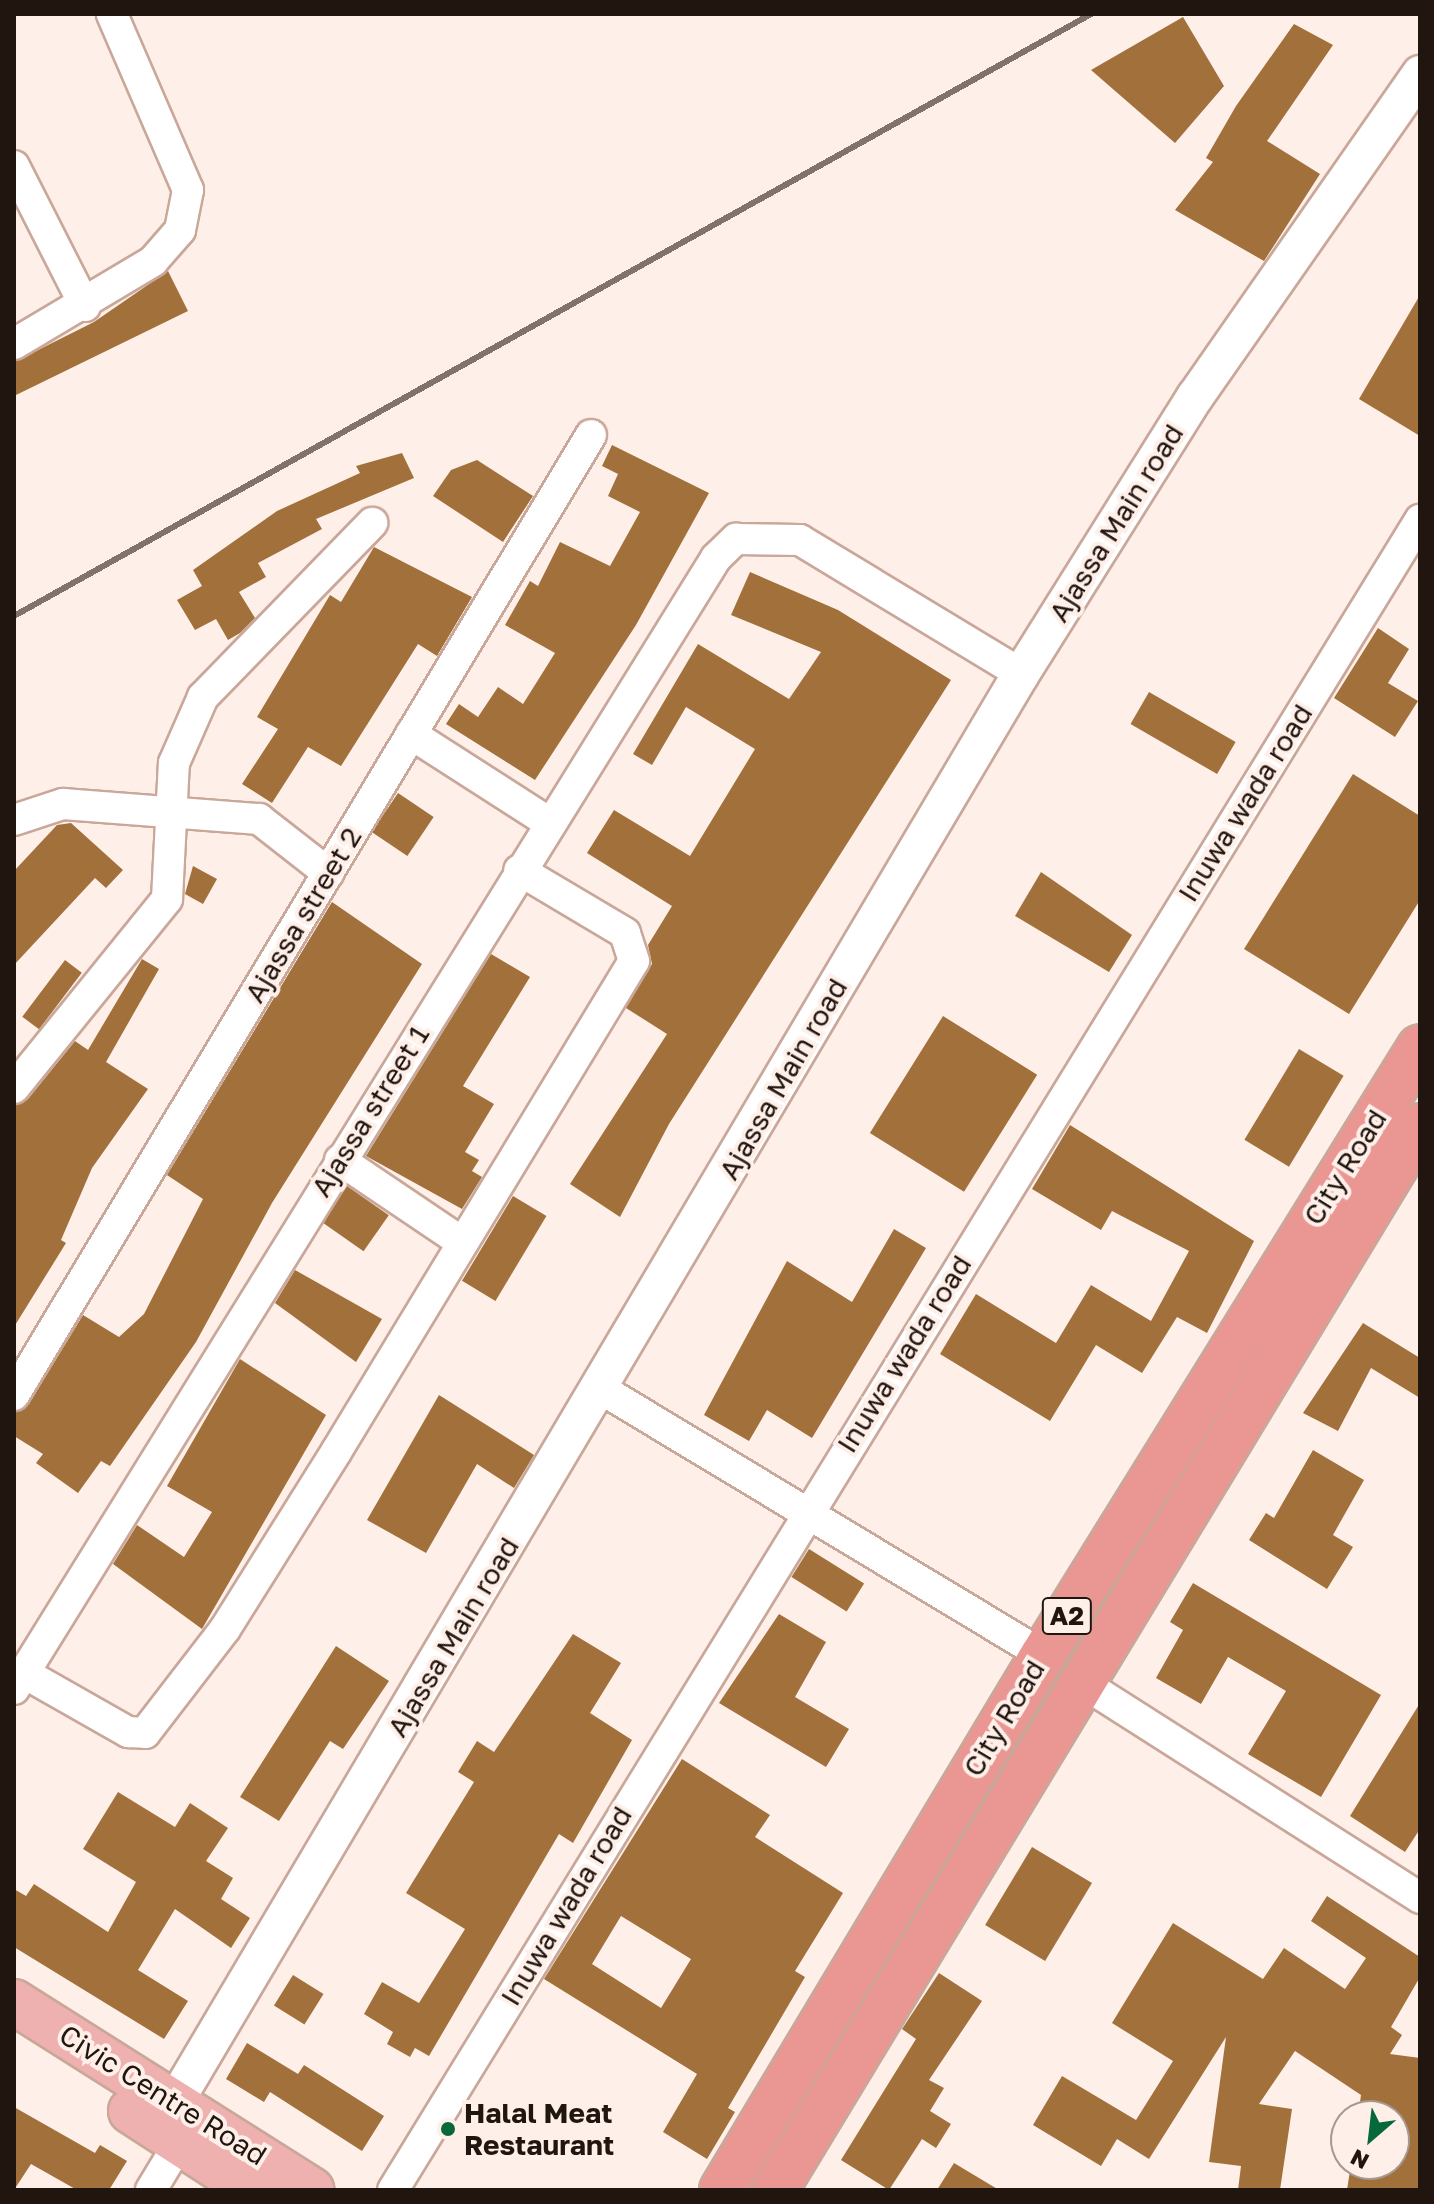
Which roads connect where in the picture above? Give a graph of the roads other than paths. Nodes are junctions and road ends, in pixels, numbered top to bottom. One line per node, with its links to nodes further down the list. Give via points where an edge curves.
1 (112, 14): 4 (street, via 188,190 180,230 153,261)
2 (1420, 74): 9 (street, Ajassa Main road, via 1195,397)
3 (14, 166): 4 (street)
4 (85, 306): 5 (street)
5 (14, 344)
6 (591, 435): 10 (street, Ajassa street 2)
7 (1420, 520): 23 (street, Inuwa wada road)
8 (372, 523): 11 (street, via 212,685 174,763)
9 (1021, 674): 13 (street, Ajassa street 1, via 800,540 736,539 716,558); 21 (street, Ajassa Main road)
10 (411, 734): 13 (street); 15 (street, Ajassa street 2)
11 (168, 808): 12 (street, via 63,804); 15 (street, via 259,819); 17 (street, via 167,899)
12 (14, 820)
13 (548, 822): 14 (street, Ajassa street 1)
14 (519, 870): 19 (street, Ajassa street 1); 20 (street, via 625,933 636,952)
15 (328, 873): 22 (street, Ajassa street 2)
16 (1420, 1047): 24 (highway, City Road / A2)
17 (14, 1088)
18 (1420, 1126): 25 (highway, City Road / A2)
19 (340, 1160): 20 (street); 26 (street, Ajassa street 1)
20 (463, 1243): 26 (street, via 225,1629 145,1733 128,1732)
21 (601, 1389): 23 (street); 30 (street, Ajassa Main road)
22 (14, 1395)
23 (807, 1511): 24 (street); 34 (street, Inuwa wada road)
24 (1043, 1655): 35 (highway, City Road / A2)
25 (1078, 1680): 27 (street); 36 (highway, City Road / A2)
26 (19, 1681)
27 (1420, 1898)
28 (14, 2002): 30 (main road, Civic Centre Road)
29 (14, 2038): 30 (main road, Civic Centre Road)
30 (178, 2122): 31 (street); 32 (main road, Civic Centre Road); 33 (main road, Civic Centre Road)
31 (151, 2190)
32 (253, 2190)
33 (311, 2190)
34 (393, 2190)
35 (722, 2190)
36 (775, 2190)

